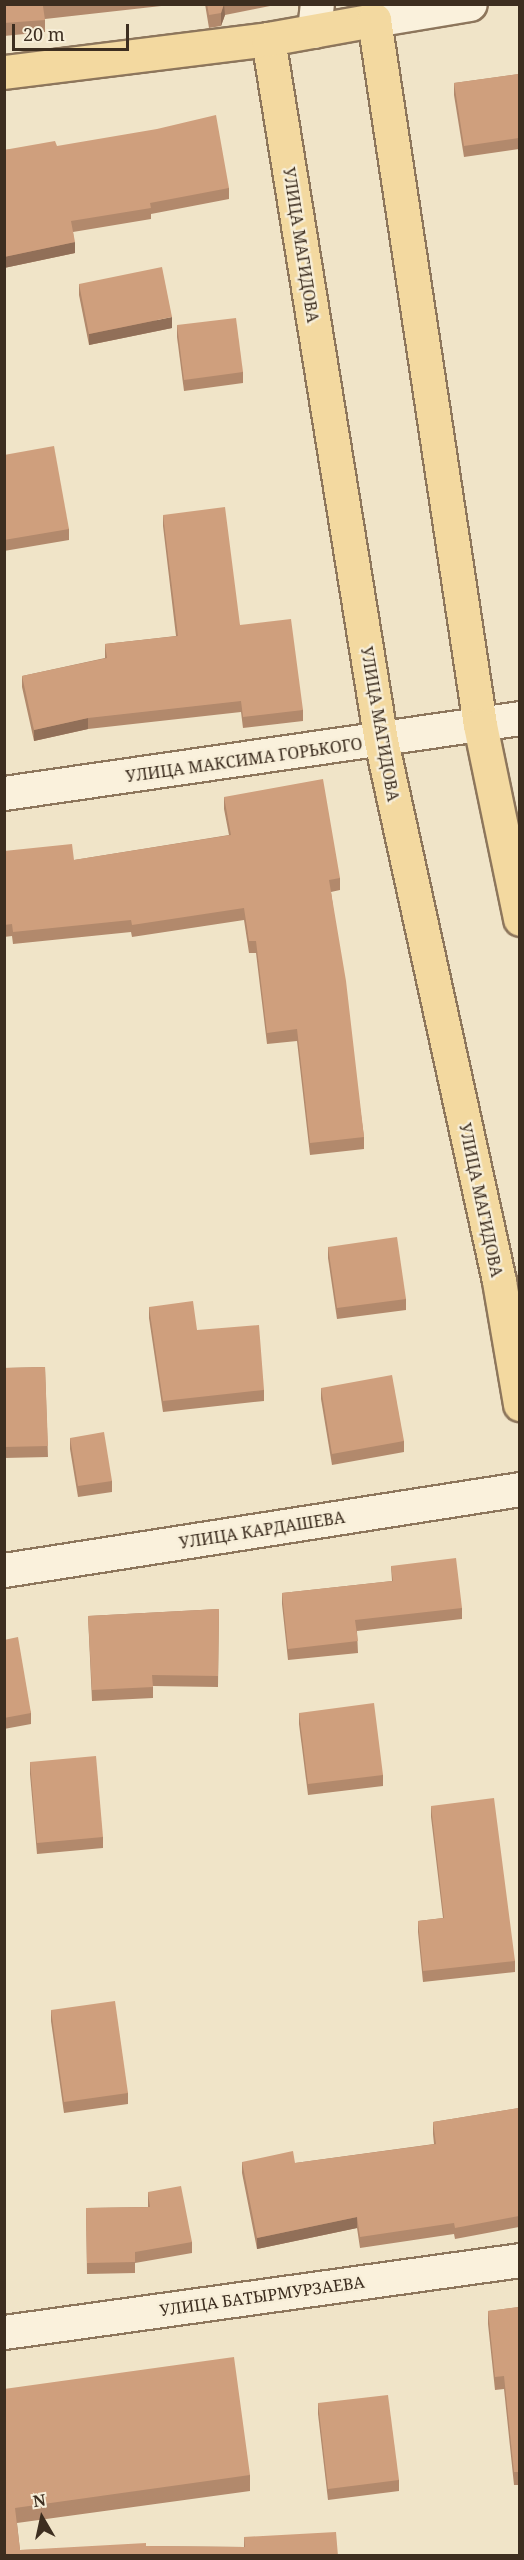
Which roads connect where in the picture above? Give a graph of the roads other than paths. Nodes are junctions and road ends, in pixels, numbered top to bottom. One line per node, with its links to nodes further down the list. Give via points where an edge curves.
1 (470, 4): 3 (street)
2 (315, 18): 3 (main road); 4 (main road)
3 (374, 20): 7 (main road)
4 (268, 39): 5 (main road); 8 (main road, УЛИЦА МАГИДОВА)
5 (4, 72)
6 (519, 718): 7 (street, УЛИЦА МАКСИМА ГОРЬКОГО)
7 (480, 725): 8 (street, УЛИЦА МАКСИМА ГОРЬКОГО); 10 (main road)
8 (381, 741): 9 (street, УЛИЦА МАКСИМА ГОРЬКОГО); 11 (main road, УЛИЦА МАГИДОВА, via 499,1281)
9 (4, 793)
10 (519, 919)
11 (519, 1404)
12 (519, 1489): 13 (street, УЛИЦА КАРДАШЕВА)
13 (4, 1570)
14 (519, 2260): 15 (street, УЛИЦА БАТЫРМУРЗАЕВА)
15 (4, 2332)

